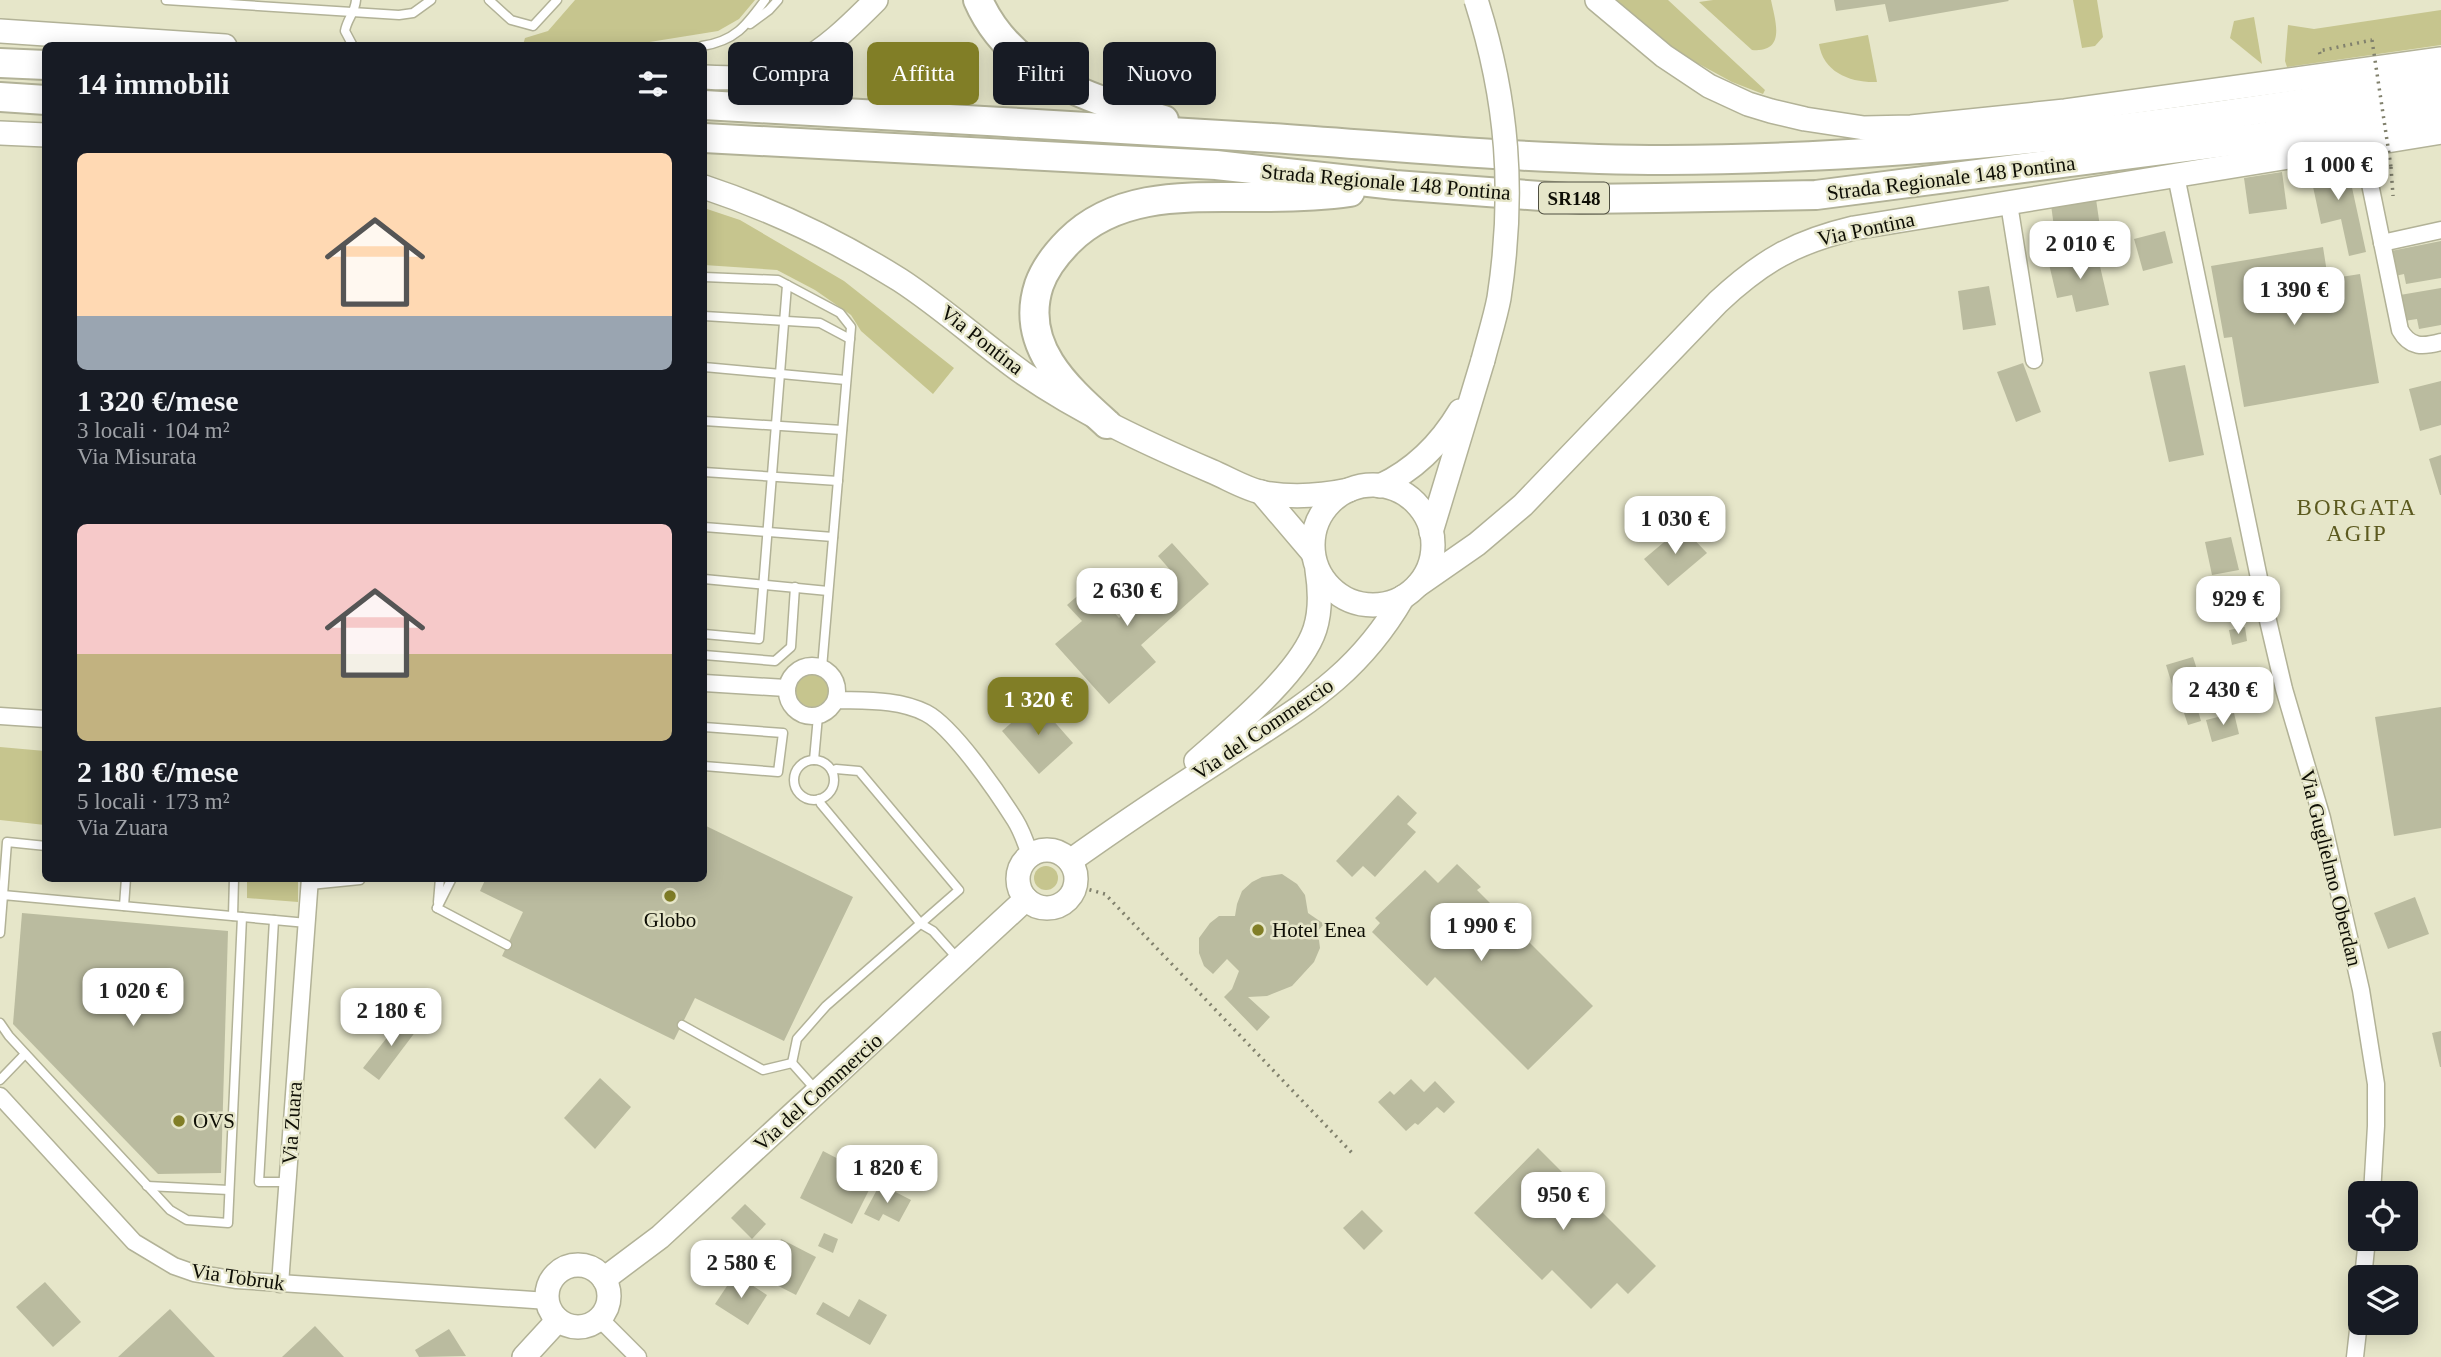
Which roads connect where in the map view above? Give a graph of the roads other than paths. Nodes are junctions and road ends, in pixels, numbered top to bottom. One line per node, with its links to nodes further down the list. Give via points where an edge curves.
1 (166, 0): 12 (lane)
2 (356, 0): 12 (lane)
3 (431, 0): 12 (lane, via 413,13)
4 (489, 0): 5 (lane, via 511,20 533,26)
5 (557, 0)
6 (765, 0): 13 (lane)
7 (778, 0): 13 (lane)
8 (876, 0): 21 (street, via 833,41 790,68 765,76)
9 (978, 0): 31 (highway, via 986,19 1010,48 1071,89 1170,121)
10 (1476, 0): 46 (street, bridge, via 1500,94 1508,177 1498,300)
11 (1597, 0): 18 (street, via 1664,56 1709,86 1748,104 1805,120 1864,128 2076,110)
12 (355, 12): 16 (lane, via 346,22)
13 (744, 28): 17 (lane, via 720,43)
14 (0, 31): 15 (street)
15 (165, 42)
16 (351, 42)
17 (707, 45)
18 (2441, 59)
19 (0, 63): 20 (highway)
20 (42, 65)
21 (707, 77)
22 (2441, 81): 31 (highway, Strada Regionale 148 Pontina / SR148, via 2245,114 1866,155 1652,159 1478,154)
23 (0, 97): 24 (highway)
24 (42, 100)
25 (707, 106): 31 (highway, Strada Regionale 148 Pontina / SR148)
26 (2441, 108): 34 (highway, Strada Regionale 148 Pontina / SR148, via 2255,138 1816,195 1581,199)
27 (0, 132): 29 (street)
28 (2441, 132): 32 (street, Via Pontina)
29 (42, 135)
30 (707, 138): 34 (highway, Strada Regionale 148 Pontina / SR148, via 1216,165)
31 (1274, 139)
32 (2362, 145): 33 (street, Via Pontina); 38 (street)
33 (2176, 176): 36 (street, Via Pontina); 114 (street, Via Guglielmo Oberdan, via 2266,612 2322,818 2361,990 2376,1084)
34 (1395, 186): 51 (highway, via 1317,196 1154,200 1112,213 1074,236 1041,280 1035,300 1036,327 1049,361 1067,387)
35 (707, 188): 51 (street, Via Pontina, via 775,213 885,271 1025,374)
36 (2009, 204): 45 (street); 69 (street, Via Pontina, via 1832,233 1762,264 1718,302 1523,505)
37 (2441, 230): 38 (street)
38 (2382, 243): 44 (street, via 2399,326 2409,342 2422,346)
39 (707, 277): 40 (lane, via 778,280)
40 (787, 285): 42 (lane); 43 (lane, via 840,313 851,327)
41 (707, 316): 42 (lane)
42 (784, 321): 43 (lane, via 820,323); 48 (lane)
43 (850, 339): 49 (lane)
44 (2441, 342)
45 (2034, 359)
46 (1483, 360): 57 (street, via 1470,393 1440,440 1409,470); 62 (street)
47 (707, 367): 48 (lane)
48 (780, 374): 49 (lane); 52 (lane)
49 (846, 380): 53 (lane)
50 (707, 421): 52 (lane)
51 (1107, 424): 59 (street, Via Pontina)
52 (776, 426): 53 (lane); 55 (lane)
53 (842, 430): 56 (lane)
54 (707, 472): 55 (lane)
55 (772, 477): 56 (lane); 61 (lane)
56 (838, 481): 63 (lane)
57 (1380, 486): 58 (street); 62 (street, via 1413,501)
58 (1349, 490): 59 (street, Via Pontina, via 1297,497); 64 (street, via 1324,510 1317,523)
59 (1261, 492): 64 (street, Via Pontina)
60 (707, 527): 61 (lane)
61 (767, 532): 63 (lane); 66 (lane)
62 (1431, 532): 69 (street, via 1428,569)
63 (833, 537): 68 (lane)
64 (1315, 560): 69 (street, via 1324,581 1357,603 1381,605); 86 (street, Via del Commercio, via 1318,614 1300,657 1266,696)
65 (707, 579): 66 (lane)
66 (763, 585): 67 (lane); 70 (lane, via 759,639)
67 (795, 587): 68 (lane); 71 (lane, via 791,647 775,661)
68 (828, 591): 72 (lane)
69 (1410, 591): 86 (street, Via del Commercio, via 1369,646 1329,686)
70 (707, 634)
71 (707, 655)
72 (822, 668): 74 (street, via 800,668); 75 (street, via 836,682)
73 (707, 683): 74 (street)
74 (786, 688): 77 (street, via 795,710)
75 (836, 699): 77 (street); 89 (street, via 888,701 920,710 940,722 1015,820)
76 (0, 716): 78 (street)
77 (818, 716): 80 (lane)
78 (42, 719)
79 (707, 727): 83 (lane, via 783,733)
80 (814, 760): 82 (lane); 84 (lane)
81 (707, 766): 83 (lane)
82 (832, 771): 85 (lane, via 832,788); 103 (lane, via 859,771 958,890)
83 (778, 772): 84 (lane)
84 (795, 772): 85 (lane, via 799,794)
85 (819, 799): 103 (lane)
86 (1135, 815): 90 (street, Via del Commercio)
87 (4, 842): 88 (lane); 96 (lane)
88 (42, 846)
89 (1030, 855): 90 (street, via 1055,850); 97 (street, via 1017,879)
90 (1070, 861): 97 (street, via 1076,886 1065,903 1045,909)
91 (126, 882): 98 (lane)
92 (234, 882): 100 (lane)
93 (310, 882): 102 (street, Via Zuara)
94 (440, 882): 99 (lane)
95 (450, 882): 99 (lane)
96 (3, 895): 98 (lane); 104 (lane)
97 (1026, 899): 106 (street, Via del Commercio)
98 (124, 906): 100 (lane)
99 (437, 908): 105 (lane)
100 (238, 917): 101 (lane); 117 (lane)
101 (274, 920): 102 (lane); 115 (lane, via 259,1182)
102 (307, 923): 115 (street, Via Zuara)
103 (921, 924): 106 (lane); 110 (lane, via 826,1006 797,1039)
104 (0, 933)
105 (507, 946)
106 (960, 962): 112 (street, Via del Commercio)
107 (0, 1023): 109 (lane)
108 (682, 1025): 110 (lane, via 763,1070)
109 (25, 1054): 111 (lane); 116 (lane)
110 (792, 1063): 112 (lane)
111 (0, 1080)
112 (818, 1092): 118 (street, Via del Commercio, via 660,1237)
113 (0, 1096): 119 (street, Via Tobruk, via 120,1230 143,1249 194,1273)
114 (2373, 1181)
115 (288, 1182): 119 (street, Via Zuara)
116 (147, 1186): 117 (lane); 117 (lane, via 187,1220 228,1223)
117 (229, 1190)
118 (604, 1279): 120 (street, via 584,1265 567,1267 551,1281 547,1292); 121 (street, via 609,1300)
119 (280, 1284): 120 (street, Via Tobruk)
120 (553, 1311): 121 (street, via 570,1326 591,1325); 123 (street)
121 (600, 1319): 124 (street)
122 (2357, 1335): 125 (street)
123 (524, 1357)
124 (638, 1357)
125 (2355, 1357)

